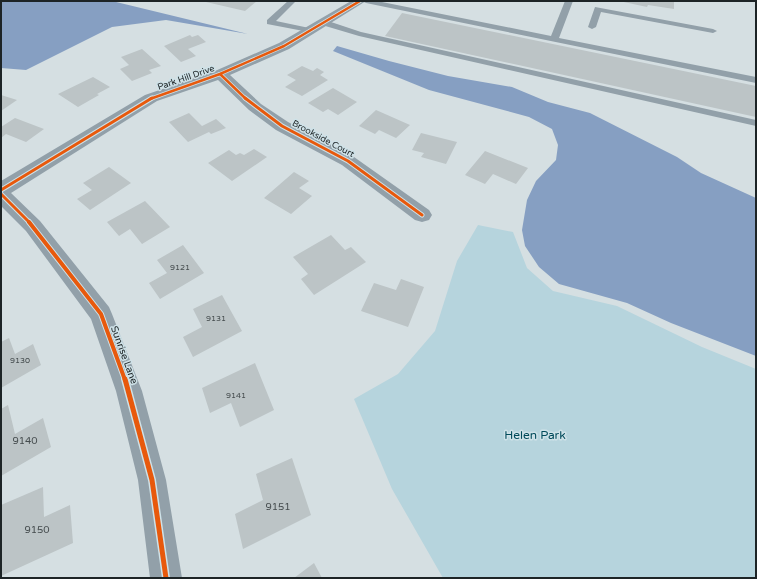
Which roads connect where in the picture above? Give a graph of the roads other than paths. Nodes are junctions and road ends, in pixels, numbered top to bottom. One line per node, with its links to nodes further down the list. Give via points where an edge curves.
1 (292, 1): 7 (lane, via 270,22)
2 (360, 1): 5 (street, Park Hill Drive)
3 (366, 1): 9 (lane)
4 (569, 1): 9 (lane)
5 (325, 23): 7 (street, Park Hill Drive); 12 (lane, via 359,34)
6 (592, 27): 8 (lane, via 598,9)
7 (311, 31): 10 (street, Park Hill Drive, via 284,46)
8 (713, 31)
9 (554, 39): 11 (lane)
10 (220, 74): 13 (street, Park Hill Drive, via 151,98); 15 (street, Brookside Court, via 254,107 282,126 348,161)
11 (756, 80)
12 (756, 123)
13 (1, 190)
14 (1, 194): 16 (street, Sunrise Lane, via 33,226 101,314 129,391 152,480)
15 (422, 215)
16 (166, 578)

